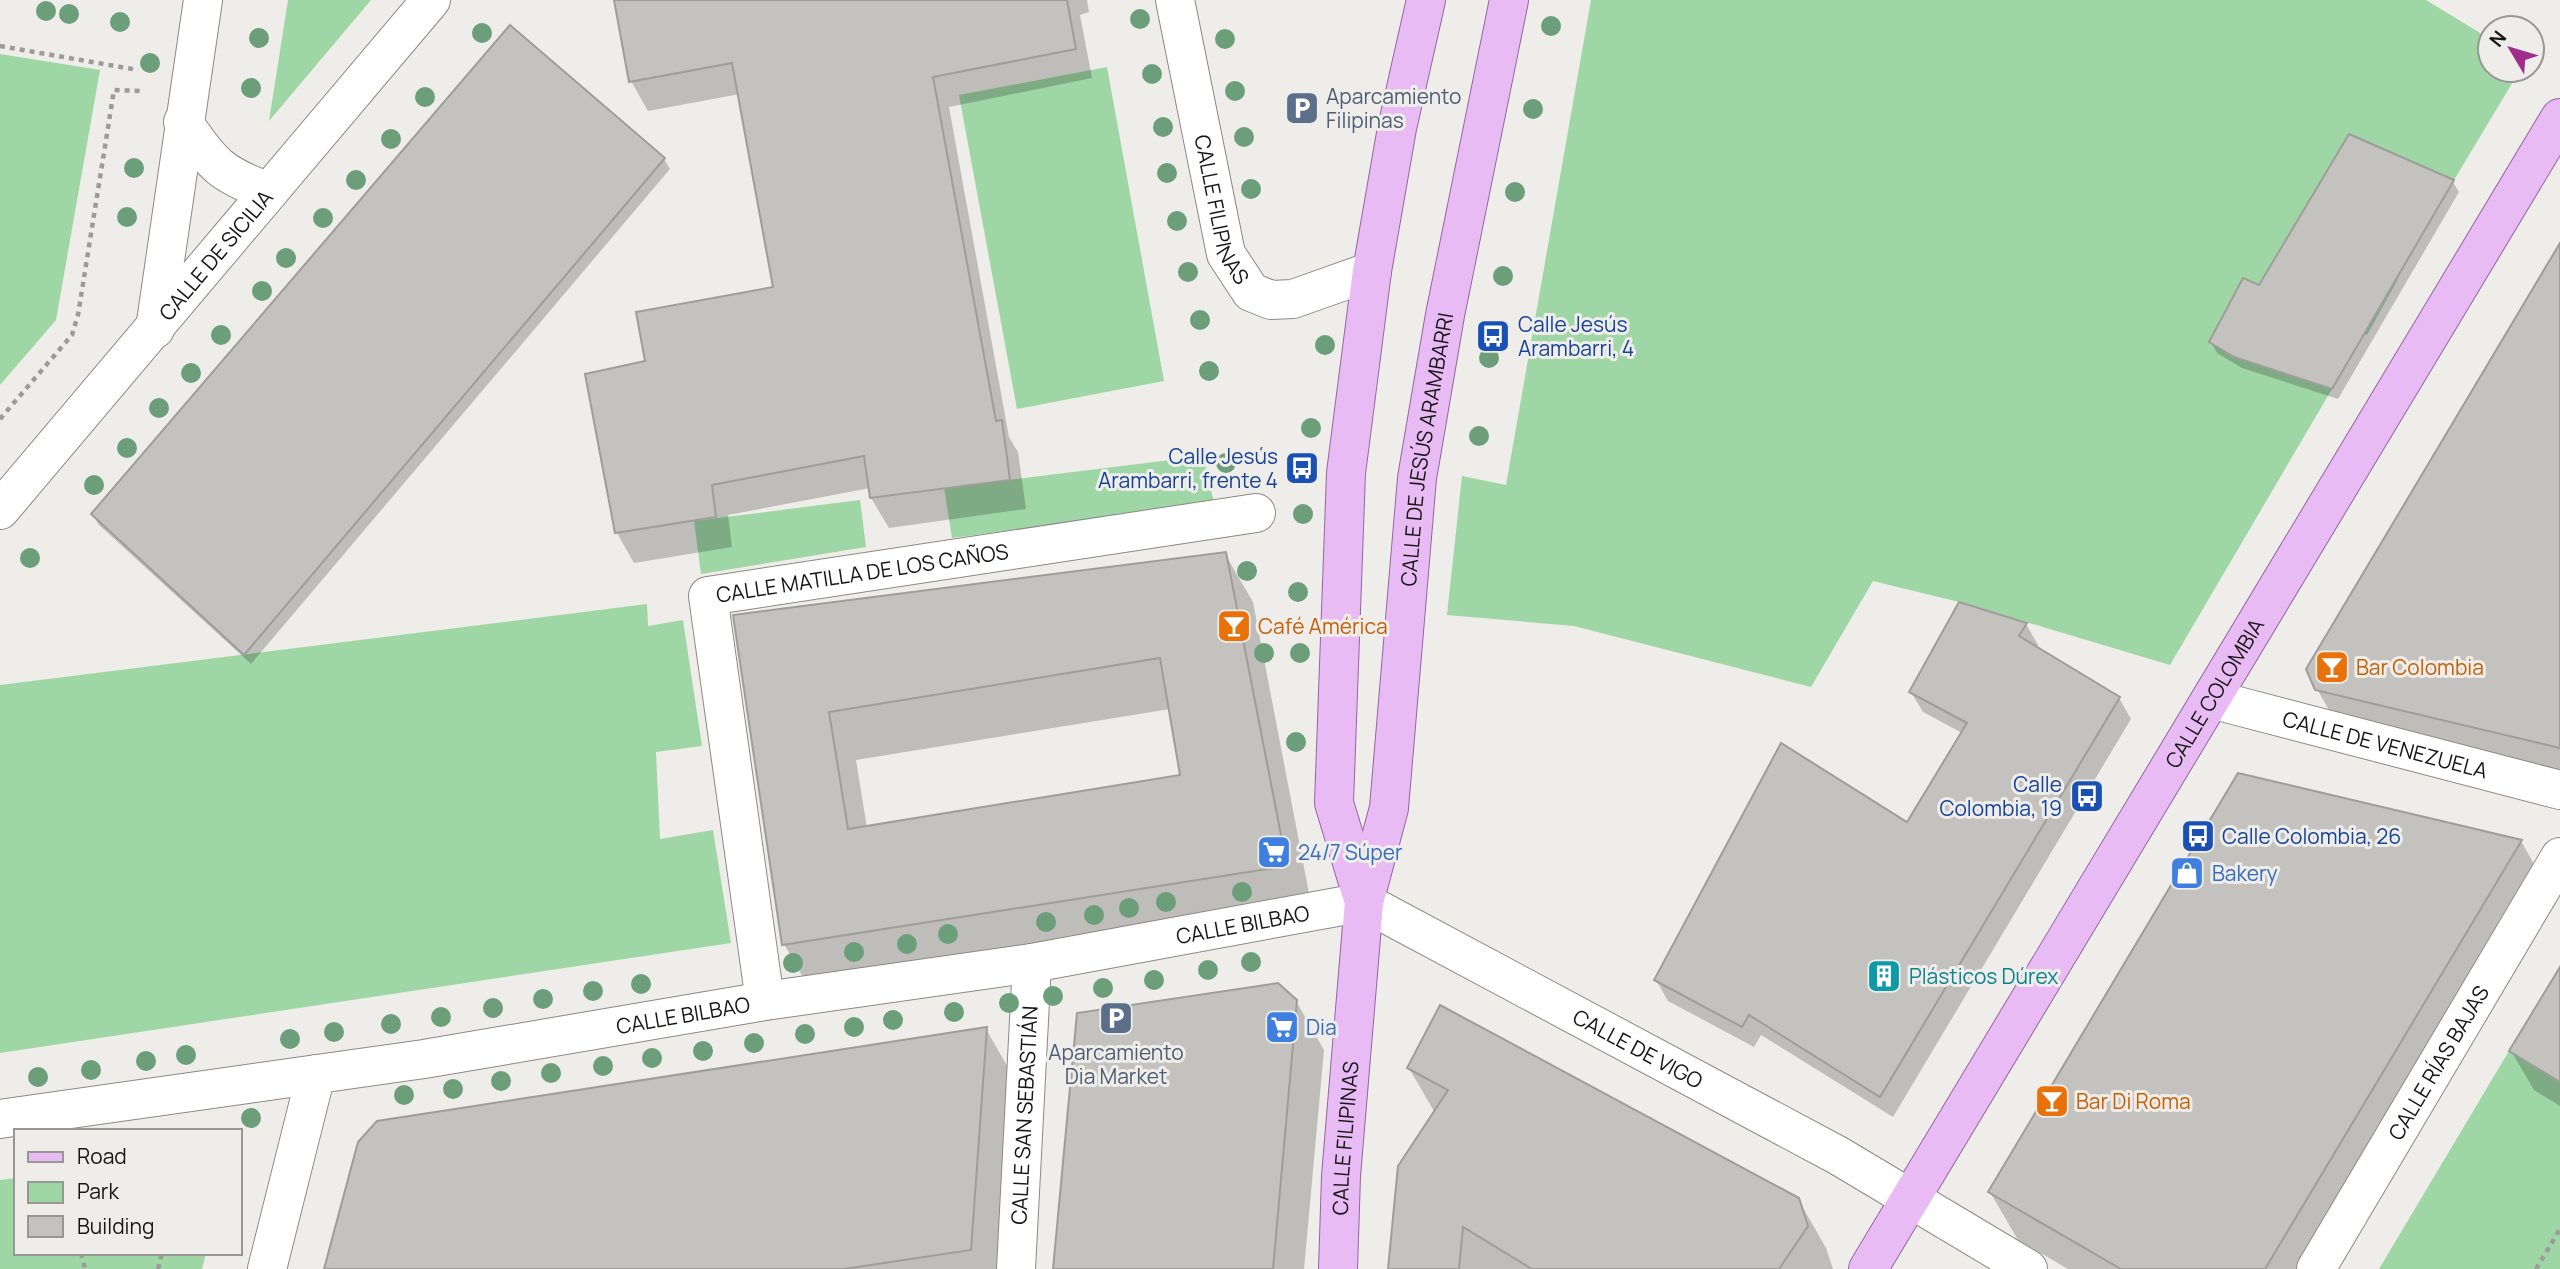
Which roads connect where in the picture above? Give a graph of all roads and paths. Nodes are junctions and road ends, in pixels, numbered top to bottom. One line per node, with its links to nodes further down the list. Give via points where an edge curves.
1 (203, 0): 8 (street)
2 (431, 0): 10 (street, CALLE DE SICILIA)
3 (1175, 0): 11 (street, CALLE FILIPINAS, via 1226,254 1251,292 1271,300 1293,299)
4 (1426, 0): 11 (main road)
5 (1509, 0): 19 (main road, CALLE DE JESÚS ARAMBARRI, via 1445,315 1418,478 1390,808)
6 (0, 46): 7 (path)
7 (138, 70)
8 (185, 108): 10 (street, via 212,162 231,177); 12 (street); 13 (path, via 114,90 72,335)
9 (2560, 118): 16 (main road, CALLE COLOMBIA)
10 (269, 192): 12 (street, CALLE DE SICILIA)
11 (1372, 271): 19 (main road, CALLE FILIPINAS, via 1346,474 1334,803)
12 (155, 329): 14 (street, CALLE DE SICILIA)
13 (0, 419)
14 (0, 510)
15 (1256, 513): 21 (street, CALLE MATILLA DE LOS CAÑOS, via 708,596)
16 (2211, 699): 17 (street, CALLE DE VENEZUELA); 24 (main road, CALLE COLOMBIA)
17 (2560, 790)
18 (2560, 857): 33 (street, CALLE RÍAS BAJAS)
19 (1364, 902): 20 (street, CALLE BILBAO); 24 (street, CALLE DE VIGO, via 1521,983); 30 (main road, CALLE FILIPINAS, via 1341,1176)
20 (1032, 963): 21 (street, CALLE BILBAO); 29 (street, CALLE SAN SEBASTIÁN)
21 (765, 1001): 22 (street, CALLE BILBAO)
22 (316, 1074): 23 (street, CALLE BILBAO); 28 (street)
23 (0, 1119)
24 (1909, 1198): 31 (main road, CALLE COLOMBIA); 32 (street, CALLE DE VIGO)
25 (2560, 1229): 34 (path)
26 (83, 1267): 27 (path)
27 (77, 1269)
28 (267, 1269)
29 (1016, 1269)
30 (1339, 1269)
31 (1868, 1269)
32 (2028, 1269)
33 (2316, 1269)
34 (2536, 1269)

